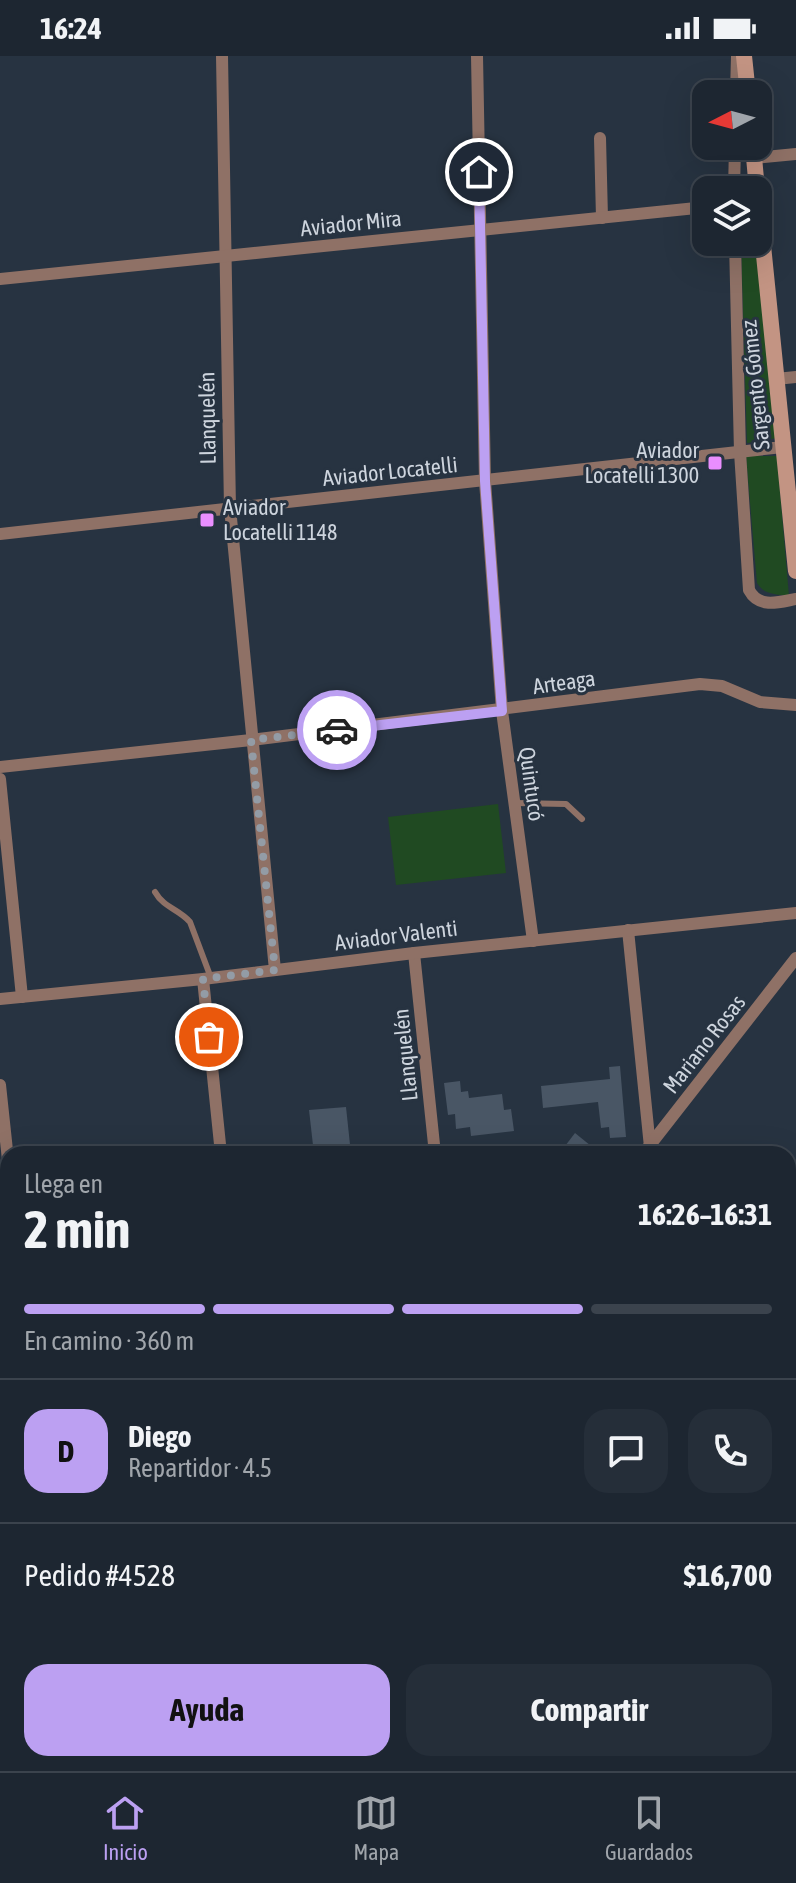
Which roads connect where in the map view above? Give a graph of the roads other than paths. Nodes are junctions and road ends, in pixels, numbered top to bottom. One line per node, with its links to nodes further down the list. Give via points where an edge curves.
1 (222, 56): 13 (street, Llanquelén)
2 (477, 56): 12 (street, Quintucó)
3 (737, 56): 5 (street)
4 (744, 56): 6 (main road)
5 (736, 80)
6 (747, 80)
7 (600, 138): 11 (street)
8 (772, 153): 9 (street)
9 (796, 154)
10 (692, 208): 11 (street, Aviador Mira)
11 (602, 218): 12 (street, Aviador Mira)
12 (480, 229): 13 (street, Aviador Mira); 21 (street, Quintucó)
13 (224, 256): 16 (street, Aviador Mira); 22 (street, Llanquelén)
14 (735, 256): 20 (street)
15 (764, 256): 18 (main road, Sargento Gómez)
16 (0, 279)
17 (796, 377): 18 (street)
18 (776, 379): 19 (main road, Sargento Gómez)
19 (783, 447): 20 (street, Aviador Locatelli); 24 (main road, Sargento Gómez)
20 (740, 452): 21 (street, Aviador Locatelli); 25 (street, via 749,590 768,603)
21 (485, 481): 22 (street, Aviador Locatelli); 27 (street, Quintucó)
22 (230, 508): 23 (street, Aviador Locatelli); 28 (street, Llanquelén)
23 (0, 534)
24 (796, 571)
25 (796, 599)
26 (796, 705): 27 (street, Arteaga, via 760,702 722,686 700,684)
27 (502, 711): 28 (street, Arteaga); 31 (street, Quintucó)
28 (251, 740): 29 (street, Arteaga); 39 (street, Llanquelén)
29 (0, 767)
30 (0, 779): 41 (street)
31 (515, 803): 32 (lane, via 566,804); 36 (street, Quintucó)
32 (582, 819)
33 (155, 892): 40 (lane, via 160,902 190,922)
34 (796, 913): 35 (street, Aviador Valenti)
35 (628, 930): 36 (street, Aviador Valenti); 47 (street)
36 (533, 941): 37 (street, Aviador Valenti)
37 (414, 953): 39 (street, Aviador Valenti); 46 (street, Llanquelén)
38 (796, 958): 48 (street, Mariano Rosas)
39 (275, 970): 40 (street, Aviador Valenti)
40 (207, 978): 41 (street, Aviador Valenti); 45 (street)
41 (22, 997): 42 (street, Aviador Valenti)
42 (0, 999)
43 (0, 1085): 44 (street)
44 (7, 1146)
45 (220, 1146)
46 (434, 1146)
47 (648, 1146)
48 (652, 1146)

